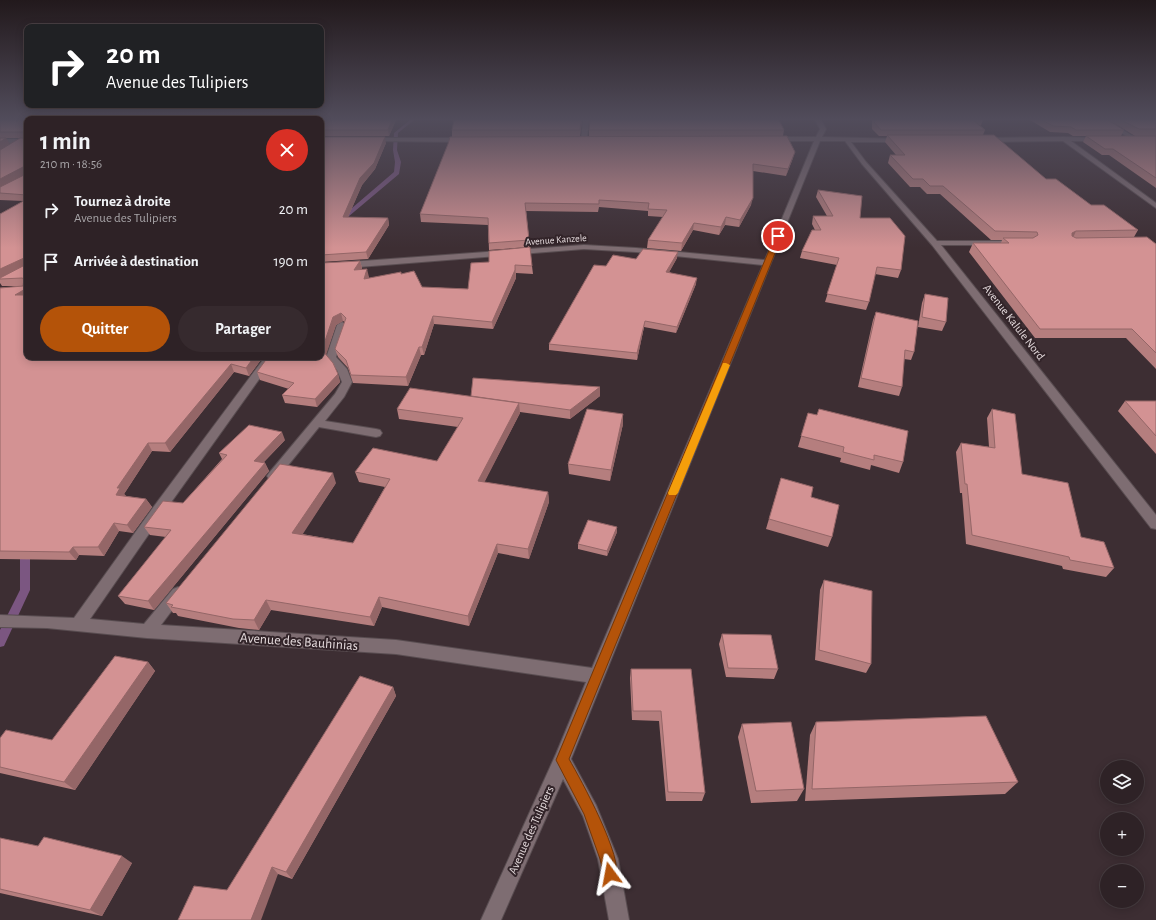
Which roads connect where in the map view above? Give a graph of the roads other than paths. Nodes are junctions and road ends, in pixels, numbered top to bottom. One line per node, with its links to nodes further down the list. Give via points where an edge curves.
1 (807, 163): 7 (street, Avenue des Tulipiers)
2 (864, 163): 5 (street, Avenue Kalule Nord)
3 (1097, 163): 4 (street)
4 (1156, 206)
5 (935, 243): 6 (street); 14 (street, Avenue Kalule Nord)
6 (1022, 243)
7 (768, 263): 8 (street, Avenue Kanzele, via 584,247); 19 (street, Avenue des Tulipiers)
8 (324, 267)
9 (342, 325): 11 (street, via 331,358 342,369 347,382 340,395)
10 (268, 360): 17 (street)
11 (316, 423): 12 (street); 13 (street)
12 (376, 433)
13 (266, 484)
14 (1156, 524)
15 (186, 582): 18 (street)
16 (1, 621): 17 (street, Avenue des Bauhinias)
17 (78, 625): 18 (street, Avenue des Bauhinias)
18 (147, 631): 19 (street, Avenue des Bauhinias, via 396,647)
19 (597, 676): 20 (street, Avenue des Tulipiers)
20 (562, 760): 21 (street, Avenue des Tulipiers); 22 (street, via 590,811 608,859)
21 (491, 920)
22 (619, 920)

